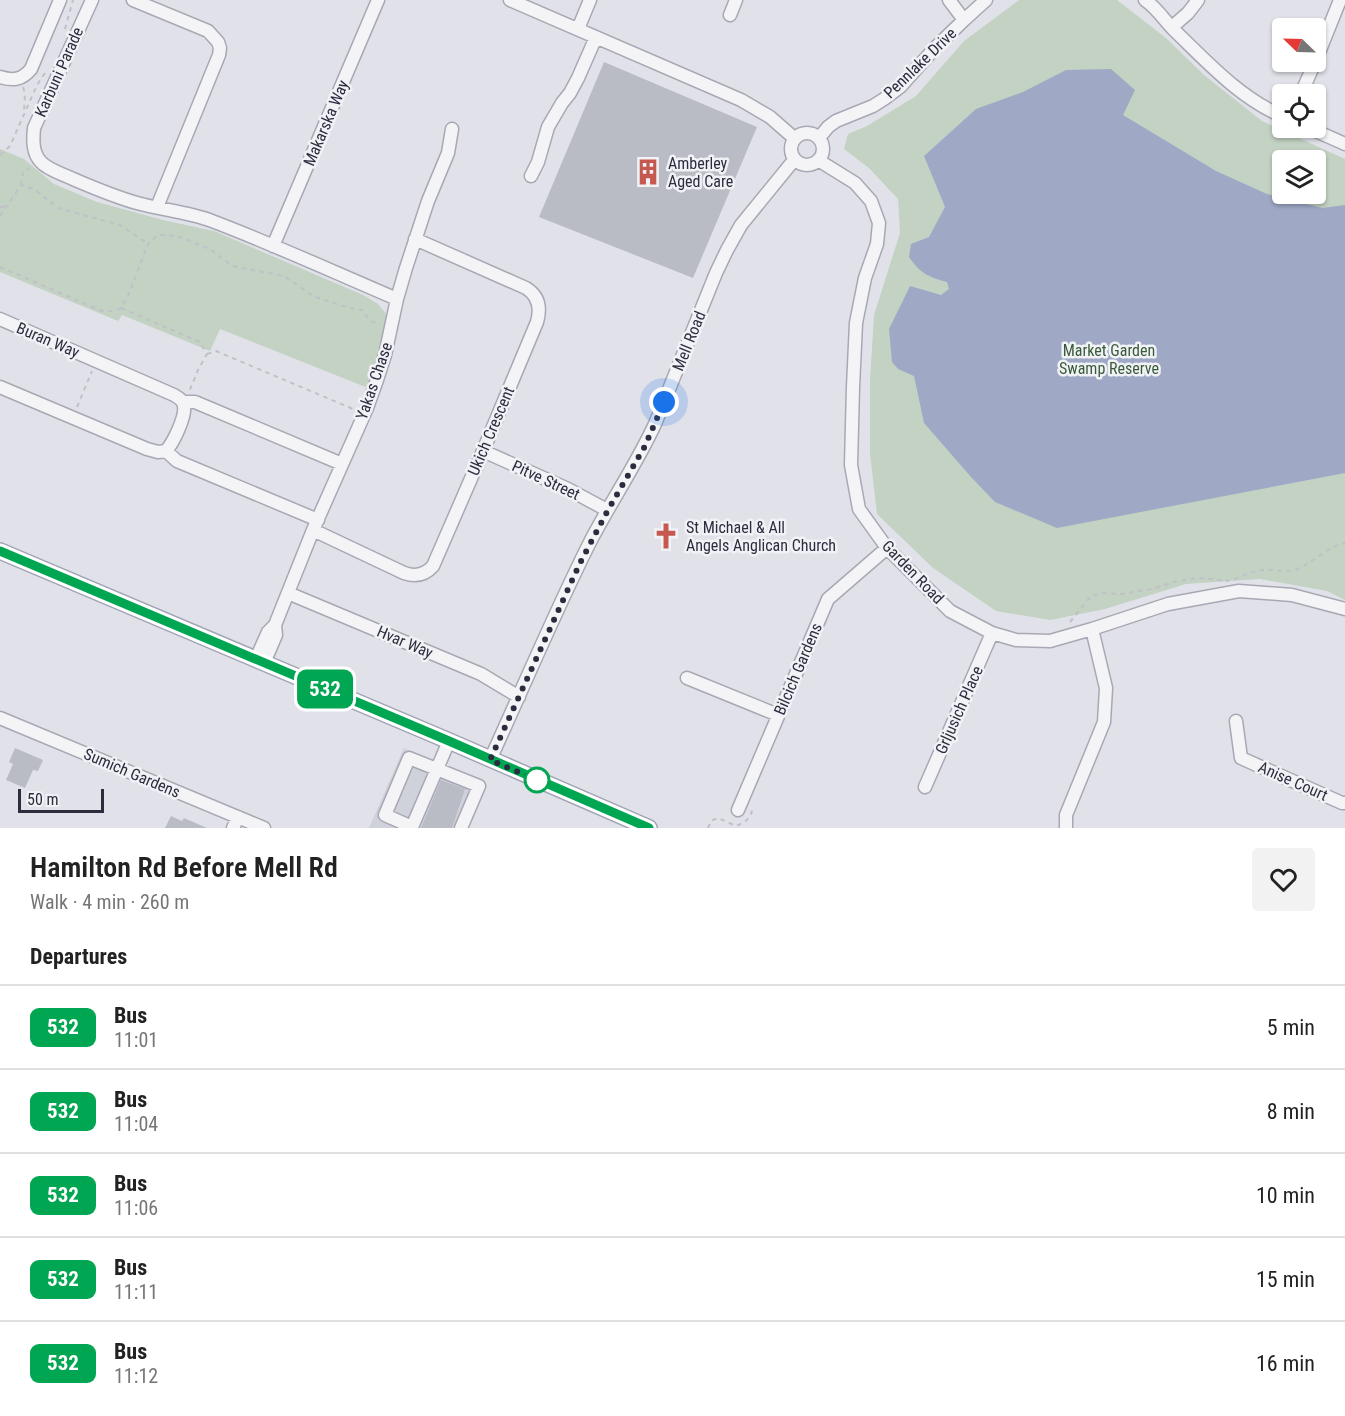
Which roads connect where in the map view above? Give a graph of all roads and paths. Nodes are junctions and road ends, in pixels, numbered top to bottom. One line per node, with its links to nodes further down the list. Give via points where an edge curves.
1 (60, 0): 23 (street, via 31,69)
2 (73, 0): 19 (path)
3 (92, 0): 34 (street, Karbuni Parade, via 34,128)
4 (133, 0): 39 (street, via 208,31 220,48)
5 (378, 0): 43 (street, Makarska Way)
6 (510, 0): 17 (street)
7 (590, 0): 17 (street)
8 (736, 0): 14 (street)
9 (949, 0): 15 (street)
10 (986, 0): 15 (street, Pennlake Drive)
11 (1145, 0): 16 (street)
12 (1198, 0): 16 (street)
13 (1340, 0): 18 (street)
14 (730, 15)
15 (964, 20): 29 (street, Pennlake Drive, via 900,87 873,105 836,121)
16 (1172, 27): 24 (street, via 1230,82)
17 (578, 29): 20 (street)
18 (1326, 34)
19 (62, 36)
20 (596, 37): 28 (street, via 741,100 770,117); 35 (street, via 578,78 548,127)
21 (50, 65): 25 (path)
22 (0, 77): 23 (street)
23 (20, 78): 25 (path, via 26,94)
24 (1272, 111)
25 (24, 115): 31 (path, via 10,146)
26 (452, 129): 41 (street, Yakas Chase)
27 (1326, 136): 30 (street)
28 (794, 138): 29 (street, via 804,133); 32 (street, via 790,151)
29 (819, 138): 33 (street, via 823,152)
30 (1345, 144)
31 (0, 155)
32 (794, 160): 33 (street, via 809,165); 58 (street, Mell Road, via 741,225 727,250 645,446)
33 (818, 160): 61 (street, Garden Road, via 855,183 871,201 879,223 856,323 851,465 859,508)
34 (39, 161): 36 (path, via 23,172); 39 (street, via 118,198)
35 (531, 176)
36 (21, 185): 37 (path); 42 (path, via 35,190 58,208 120,225)
37 (6, 206): 38 (path); 40 (path)
38 (0, 207)
39 (157, 207): 43 (street, via 210,220)
40 (0, 216)
41 (415, 239): 45 (street, Yakas Chase); 56 (street, Ukich Crescent, via 526,288 539,304 537,322)
42 (148, 244): 46 (path); 48 (path, via 158,235 177,237 210,249 232,266 284,276 313,296 362,310 370,321)
43 (273, 246): 45 (street)
44 (0, 267): 46 (path, via 102,311)
45 (398, 299): 48 (street, Yakas Chase)
46 (122, 308): 49 (path, via 200,342)
47 (0, 319): 50 (street, Buran Way)
48 (392, 327): 53 (street, Yakas Chase)
49 (207, 354): 52 (path); 53 (path, via 216,351)
50 (96, 360): 52 (street, Buran Way); 54 (path)
51 (0, 387): 54 (street)
52 (182, 402): 55 (street, via 183,413); 57 (street, Buran Way, via 195,402)
53 (364, 414): 57 (street, Yakas Chase)
54 (72, 417): 55 (street, via 152,451)
55 (166, 451): 59 (street, via 177,461)
56 (483, 452): 58 (street, Pitve Street); 59 (street, Ukich Crescent, via 428,571 404,573)
57 (342, 464): 59 (street, Yakas Chase)
58 (608, 510): 70 (street, Mell Road)
59 (316, 525): 63 (street, Yakas Chase)
60 (1345, 543): 65 (path, via 1292,571 1268,569 1230,581 1201,578 1122,594 1091,596)
61 (886, 548): 67 (street, Garden Road, via 950,611); 71 (street, Bilcich Gardens, via 828,599)
62 (0, 551): 68 (main road)
63 (288, 593): 68 (street, Yakas Chase, via 274,625 276,635); 70 (street, Hvar Way, via 482,674)
64 (1345, 609): 66 (street, Garden Road, via 1292,595 1239,591 1168,604)
65 (1062, 628)
66 (1092, 629): 67 (street, Garden Road, via 1050,641 1016,640); 86 (street, via 1106,688 1104,722 1066,815)
67 (992, 633): 77 (street, Grljusich Place)
68 (260, 661): 74 (main road)
69 (687, 678): 71 (street)
70 (519, 697): 75 (street, Mell Road)
71 (778, 715): 79 (street, Bilcich Gardens)
72 (0, 718): 81 (street, Sumich Gardens)
73 (1236, 721): 78 (street, Anise Court, via 1241,758)
74 (449, 741): 75 (main road); 76 (street)
75 (490, 760): 84 (main road)
76 (436, 769): 76 (street, via 409,758 385,815 412,827); 83 (street, via 479,786)
77 (926, 787)
78 (1345, 802)
79 (738, 810)
80 (746, 821): 85 (path, via 736,826 718,818)
81 (236, 822): 82 (street, Sumich Gardens)
82 (264, 828)
83 (460, 828)
84 (649, 828)
85 (708, 828)
86 (1066, 828)

